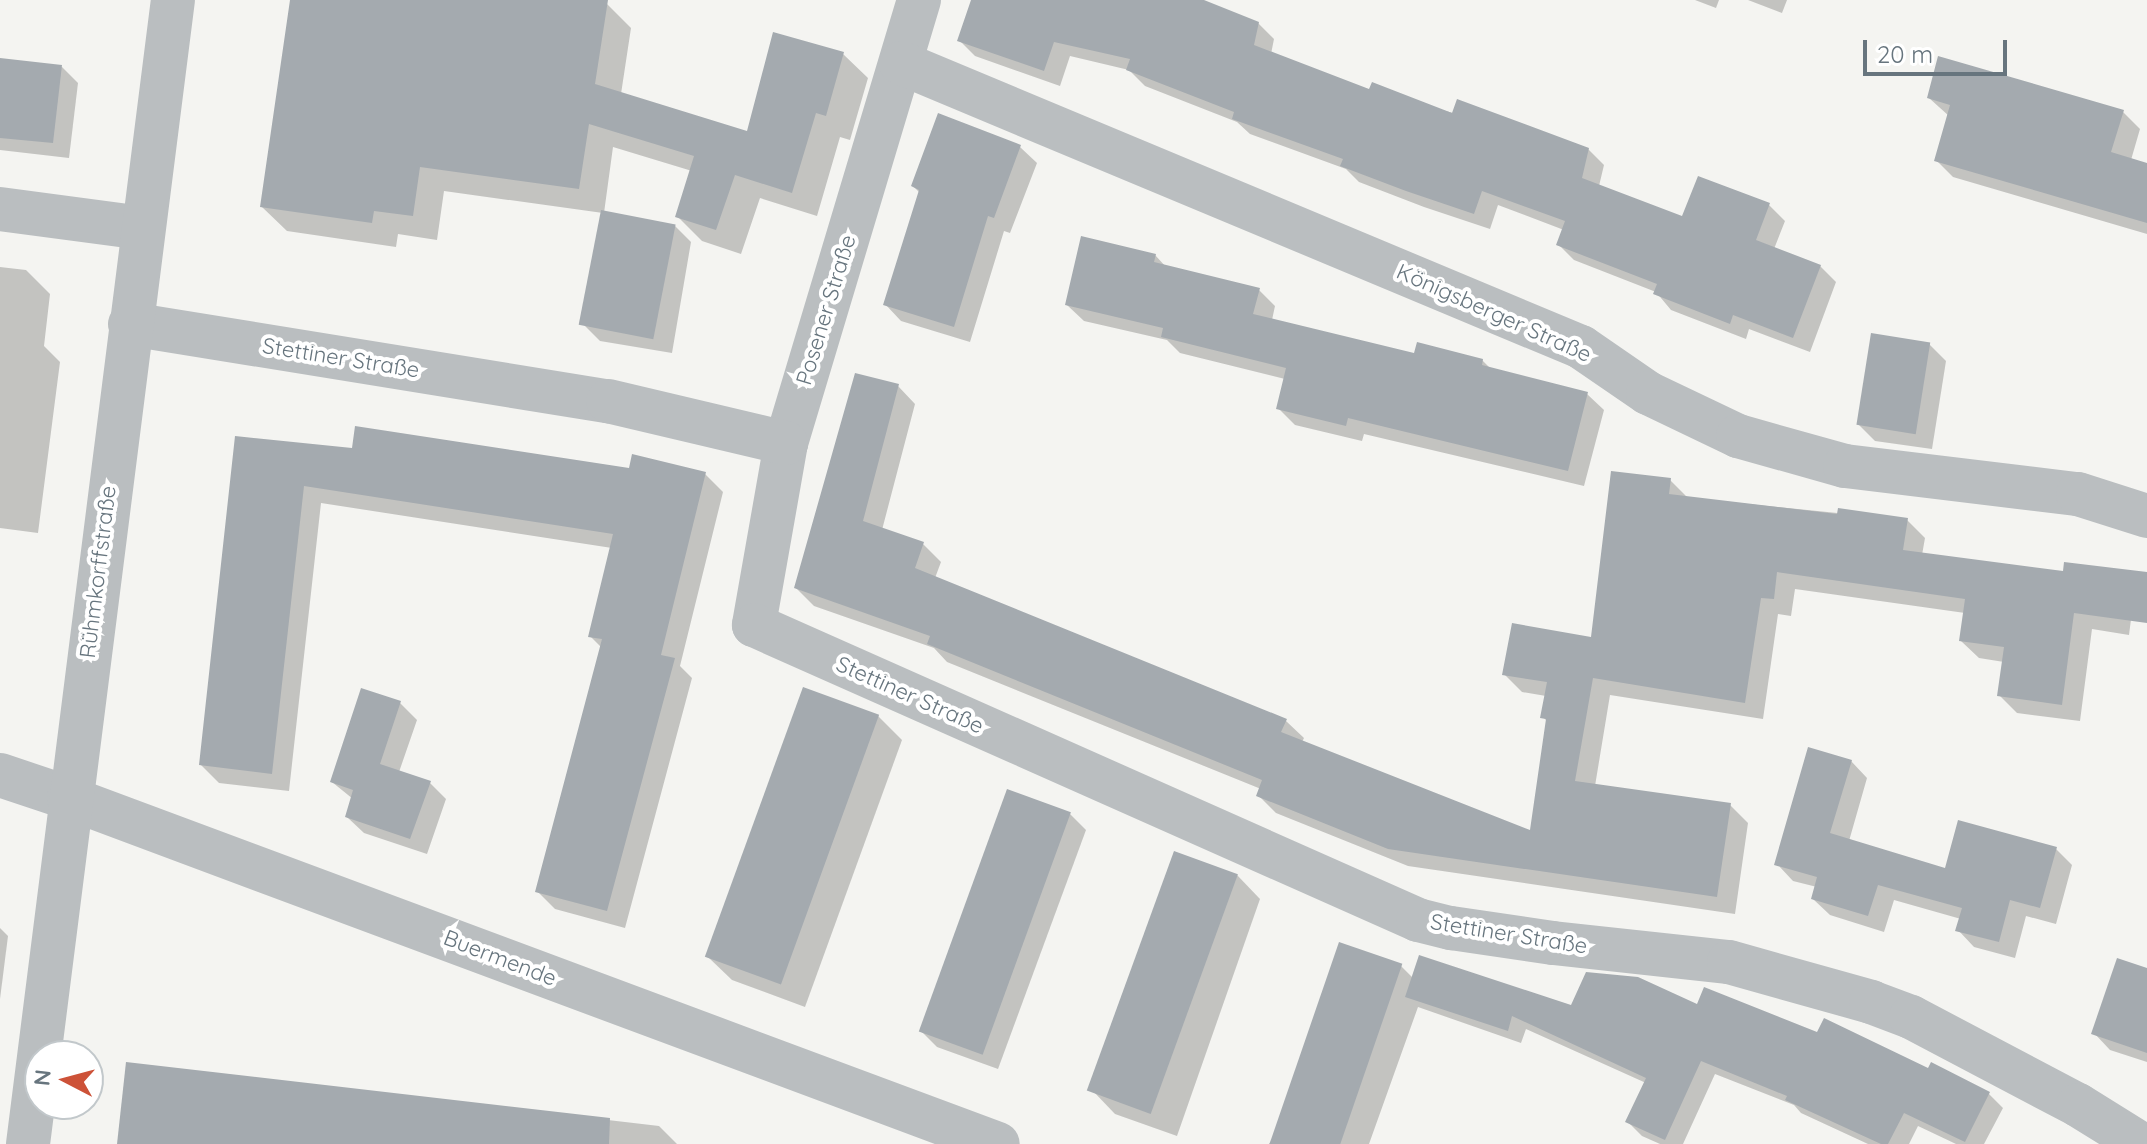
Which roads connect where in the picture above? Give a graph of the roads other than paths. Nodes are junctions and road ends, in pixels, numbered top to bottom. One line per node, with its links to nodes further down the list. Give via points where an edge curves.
1 (173, 0): 5 (street, Rühmkorffstraße)
2 (919, 0): 3 (street, Posener Straße)
3 (901, 63): 7 (street, Posener Straße); 8 (street, Königsberger Straße, via 1581,347 1648,393 1738,436 1845,466 2078,494)
4 (0, 209): 5 (street)
5 (143, 228): 6 (street, Rühmkorffstraße)
6 (130, 324): 7 (street, Stettiner Straße, via 608,401); 11 (street, Rühmkorffstraße)
7 (786, 443): 9 (street, Posener Straße)
8 (2147, 516)
9 (754, 625): 14 (street, Stettiner Straße, via 1418,920 1553,943 1729,962 1871,1002 1939,1031)
10 (0, 775): 11 (street, Buermende)
11 (69, 798): 12 (street, Rühmkorffstraße); 13 (street, Buermende)
12 (28, 1144)
13 (998, 1144)
14 (2141, 1144)

